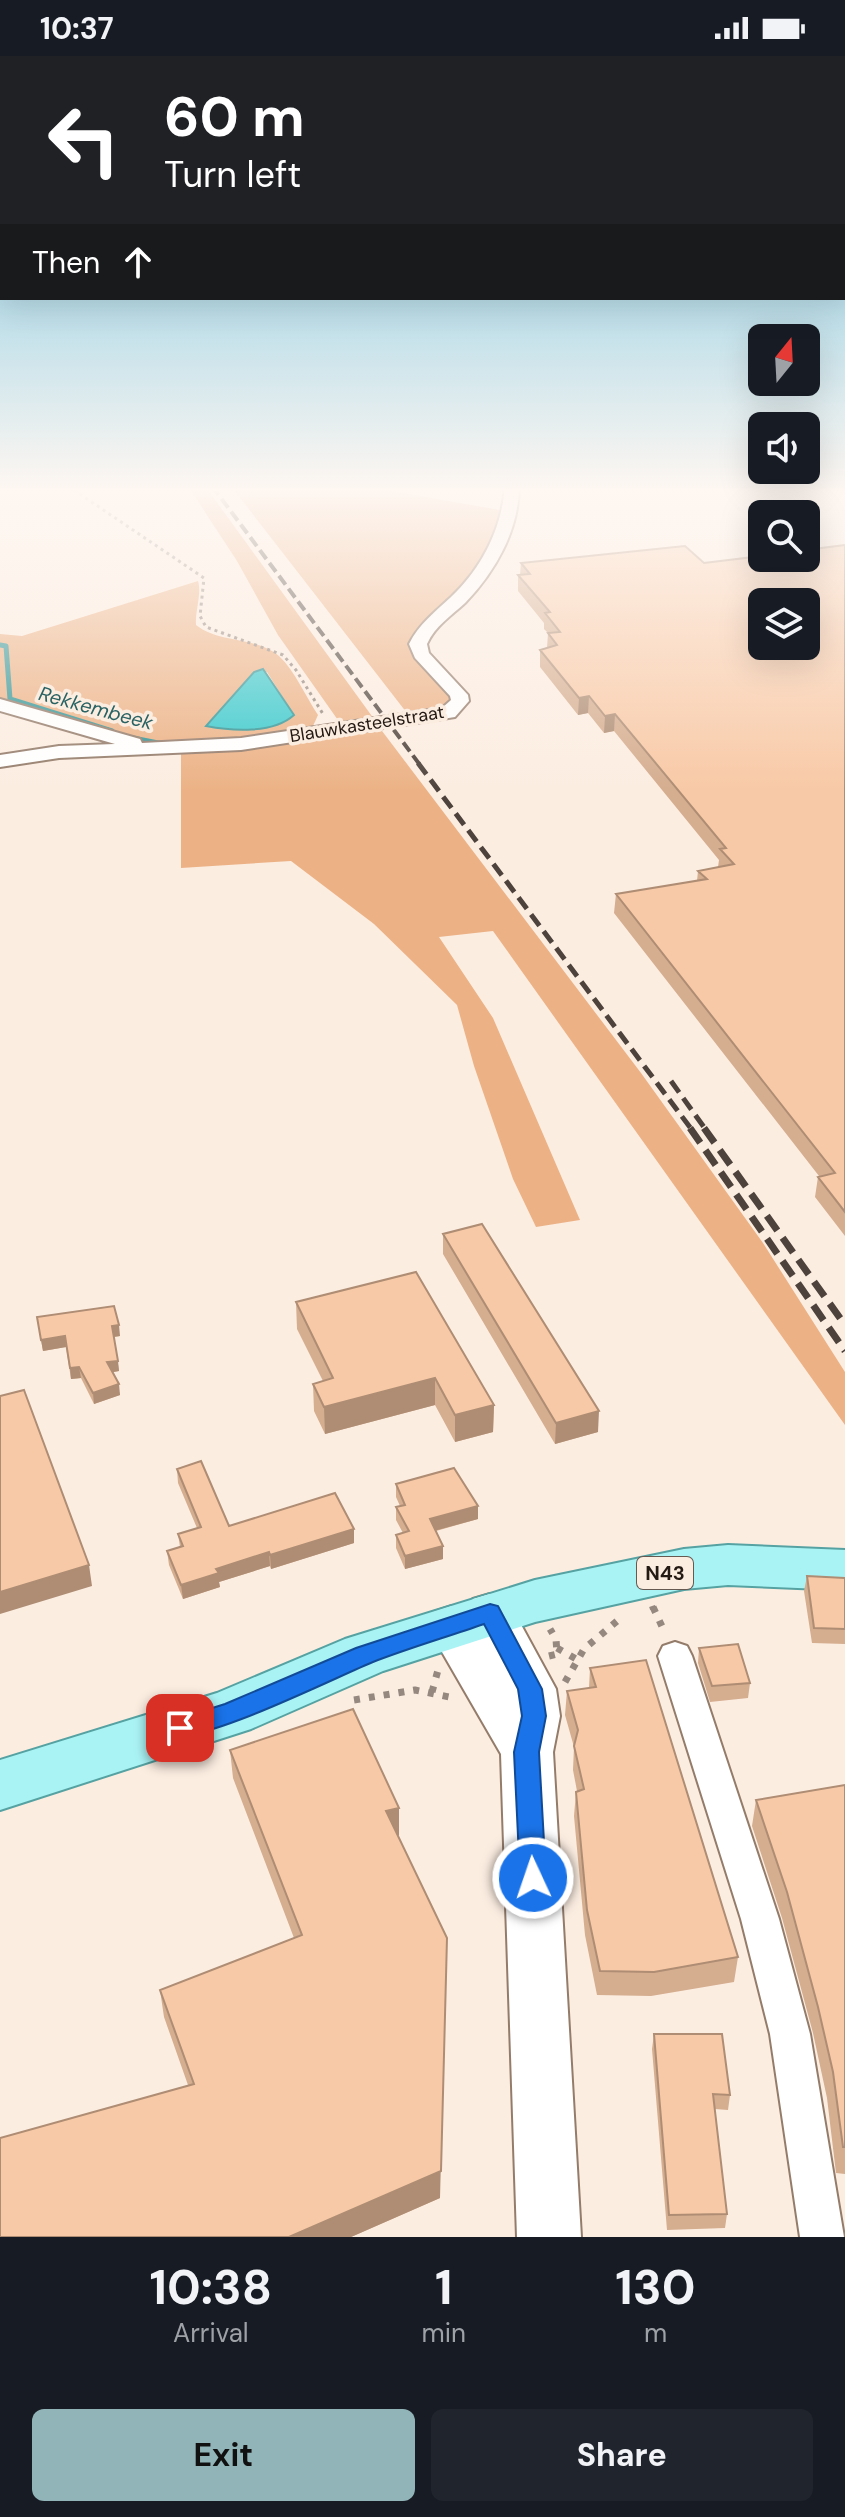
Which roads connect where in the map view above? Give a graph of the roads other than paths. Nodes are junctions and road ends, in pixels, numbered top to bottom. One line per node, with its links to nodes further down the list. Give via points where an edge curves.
1 (467, 588): 3 (street, Blauwkasteelstraat, via 418,644 459,695 454,710 241,744)
2 (0, 705): 3 (street, Blauwkasteelstraat)
3 (152, 749): 4 (street, Blauwkasteelstraat, via 59,752)
4 (0, 761)
5 (845, 1570): 6 (main road, N43, via 728,1565 659,1591)
6 (460, 1636): 8 (main road, N43, via 321,1672 231,1712); 10 (main road, via 527,1752)
7 (675, 1656): 9 (street, via 760,1919 790,2034)
8 (0, 1785)
9 (829, 2227)
10 (549, 2237)

